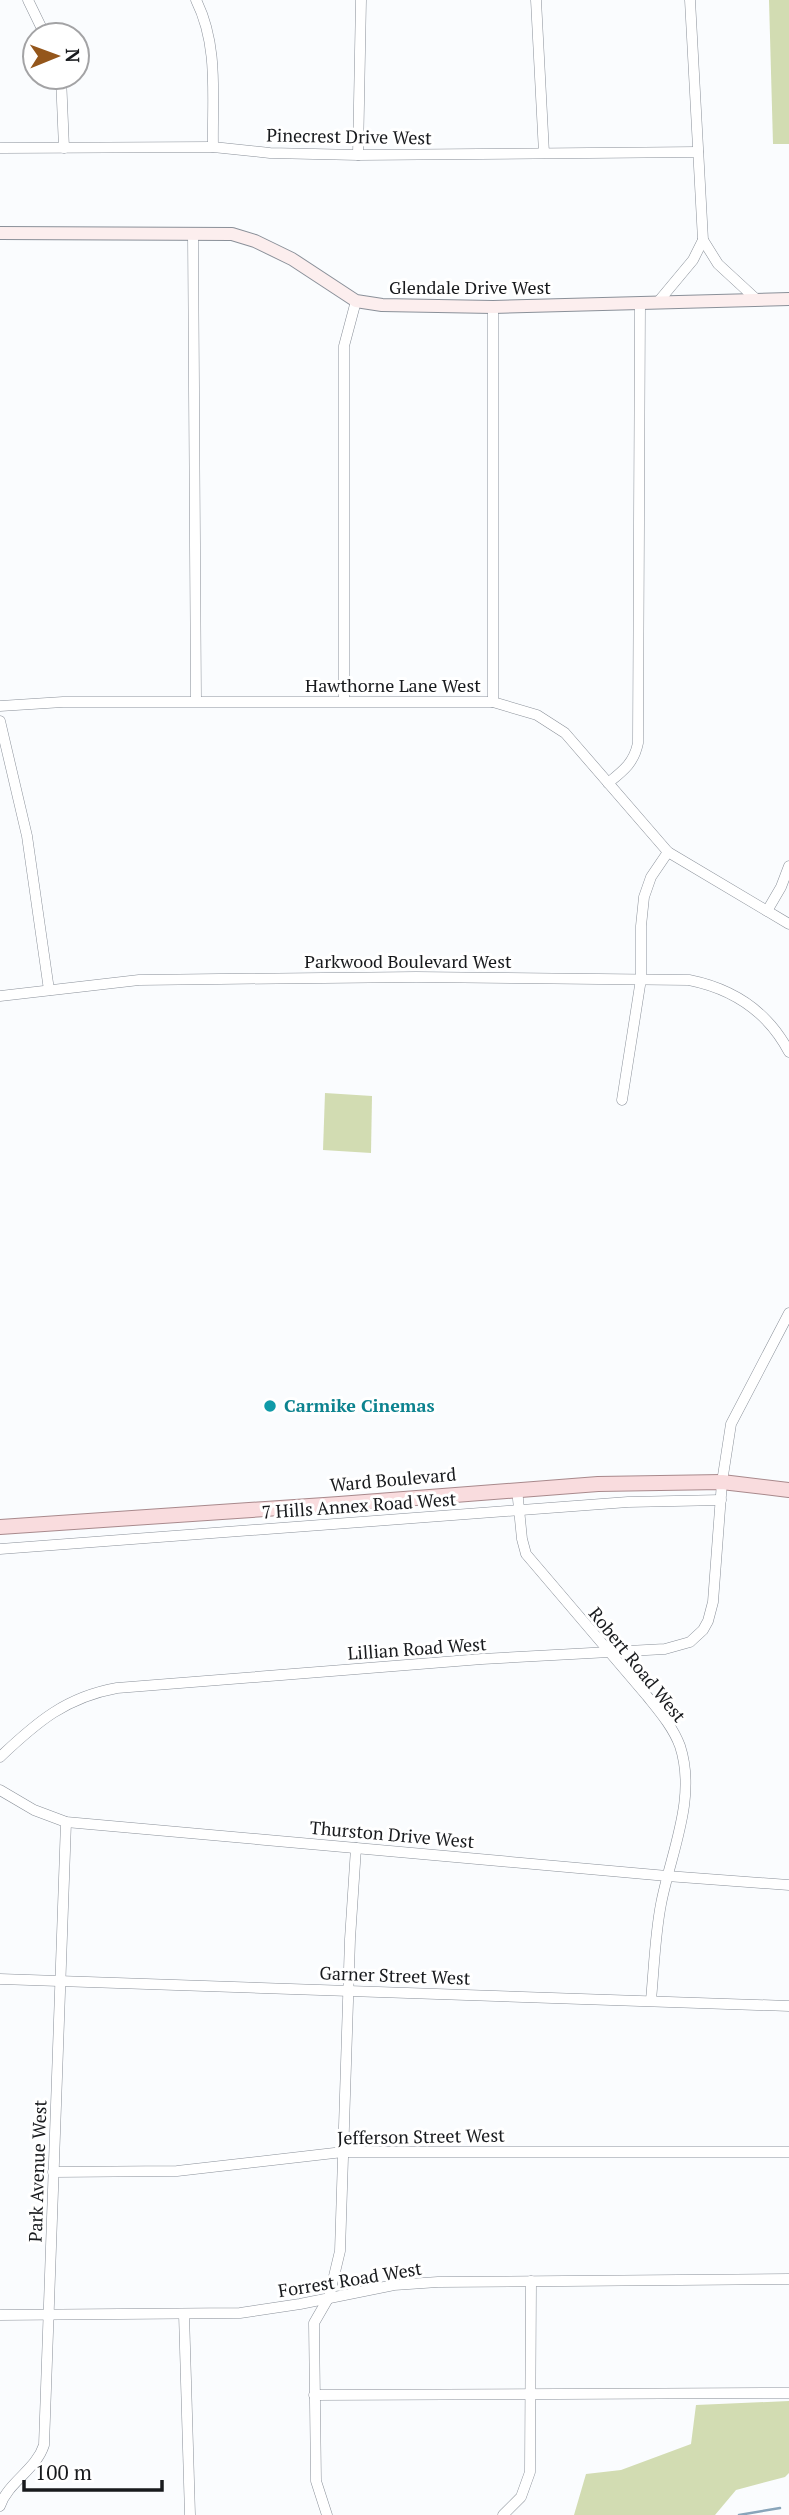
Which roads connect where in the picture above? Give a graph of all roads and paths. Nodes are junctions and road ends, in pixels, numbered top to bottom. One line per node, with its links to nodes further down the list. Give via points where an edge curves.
1 (28, 0): 6 (street)
2 (196, 0): 8 (street, via 212,48)
3 (361, 0): 13 (street)
4 (536, 0): 12 (street)
5 (690, 0): 11 (street)
6 (38, 21)
7 (62, 91): 10 (street)
8 (213, 147): 10 (street, Pinecrest Drive West); 13 (street, Pinecrest Drive West)
9 (0, 148): 10 (street, Pinecrest Drive West)
10 (64, 148)
11 (698, 152): 12 (street, Pinecrest Drive West); 16 (street)
12 (544, 153): 13 (street, Pinecrest Drive West)
13 (358, 155)
14 (0, 233): 15 (street, Glendale Drive West)
15 (193, 233): 19 (street, Glendale Drive West, via 232,234 255,241); 23 (street)
16 (703, 240): 17 (street, via 718,264); 20 (street)
17 (756, 299): 18 (street, Glendale Drive West); 20 (street, Glendale Drive West)
18 (789, 299)
19 (356, 301): 22 (street, Glendale Drive West, via 418,307); 24 (street, via 344,346)
20 (659, 302): 21 (street, Glendale Drive West)
21 (640, 303): 22 (street, Glendale Drive West); 28 (street, via 638,743 630,765)
22 (493, 306): 25 (street)
23 (196, 701): 24 (street, Hawthorne Lane West); 26 (street, Hawthorne Lane West)
24 (344, 701): 25 (street, Hawthorne Lane West)
25 (493, 702): 28 (street, Hawthorne Lane West, via 537,715 565,733)
26 (0, 706)
27 (0, 721): 34 (street, via 28,844)
28 (608, 783): 29 (street, Hawthorne Lane West)
29 (668, 852): 31 (street, Hawthorne Lane West); 33 (street, via 644,897)
30 (789, 866): 31 (street)
31 (768, 911): 32 (street, Hawthorne Lane West)
32 (789, 924)
33 (641, 979): 34 (street, Parkwood Boulevard West, via 224,978); 36 (street, Parkwood Boulevard West, via 689,980 726,990 768,1021); 37 (street)
34 (49, 990): 35 (street, Parkwood Boulevard West)
35 (0, 996)
36 (789, 1052)
37 (622, 1100)
38 (789, 1313): 39 (street, via 731,1424)
39 (722, 1482): 40 (main road, Ward Boulevard); 41 (main road, Ward Boulevard); 42 (street, Lillian Road West)
40 (517, 1489): 43 (street, Robert Road West); 44 (main road, Ward Boulevard)
41 (789, 1490)
42 (721, 1500): 43 (street, 7 Hills Annex Road West); 46 (street, Lillian Road West, via 713,1602 703,1630 683,1645)
43 (519, 1509): 45 (street, 7 Hills Annex Road West); 46 (street, Robert Road West, via 526,1554)
44 (0, 1527)
45 (0, 1549)
46 (610, 1653): 47 (street, Lillian Road West, via 117,1688 60,1707); 51 (street, Robert Road West, via 665,1719 680,1745 686,1775 684,1807)
47 (0, 1757)
48 (0, 1790): 49 (street, Thurston Drive West)
49 (66, 1822): 50 (street, Thurston Drive West); 54 (street, Park Avenue West)
50 (356, 1848): 51 (street, Thurston Drive West); 55 (street)
51 (667, 1876): 52 (street, Thurston Drive West); 56 (street, Robert Road West)
52 (789, 1885)
53 (0, 1979): 54 (street, Garner Street West)
54 (59, 1982): 55 (street, Garner Street West); 60 (street, Park Avenue West)
55 (348, 1990): 56 (street, Garner Street West); 58 (street)
56 (651, 2000): 57 (street, Garner Street West)
57 (789, 2006)
58 (343, 2152): 59 (street, Jefferson Street West); 60 (street, Jefferson Street West, via 177,2171); 63 (street, via 340,2251)
59 (789, 2152)
60 (53, 2172): 66 (street, Park Avenue West)
61 (789, 2279): 62 (street, Forrest Road West)
62 (531, 2281): 63 (street, Forrest Road West, via 438,2281); 67 (street)
63 (329, 2297): 64 (street, Forrest Road West, via 251,2312); 69 (street, via 314,2323)
64 (184, 2314): 66 (street, Forrest Road West); 71 (street)
65 (0, 2315): 66 (street, Forrest Road West)
66 (49, 2315): 70 (street, Park Avenue West, via 44,2445)
67 (532, 2393): 68 (street); 69 (street); 73 (street, via 529,2480 516,2505)
68 (789, 2393)
69 (314, 2395): 72 (street, via 316,2481)
70 (0, 2506)
71 (190, 2515)
72 (327, 2515)
73 (503, 2515)

